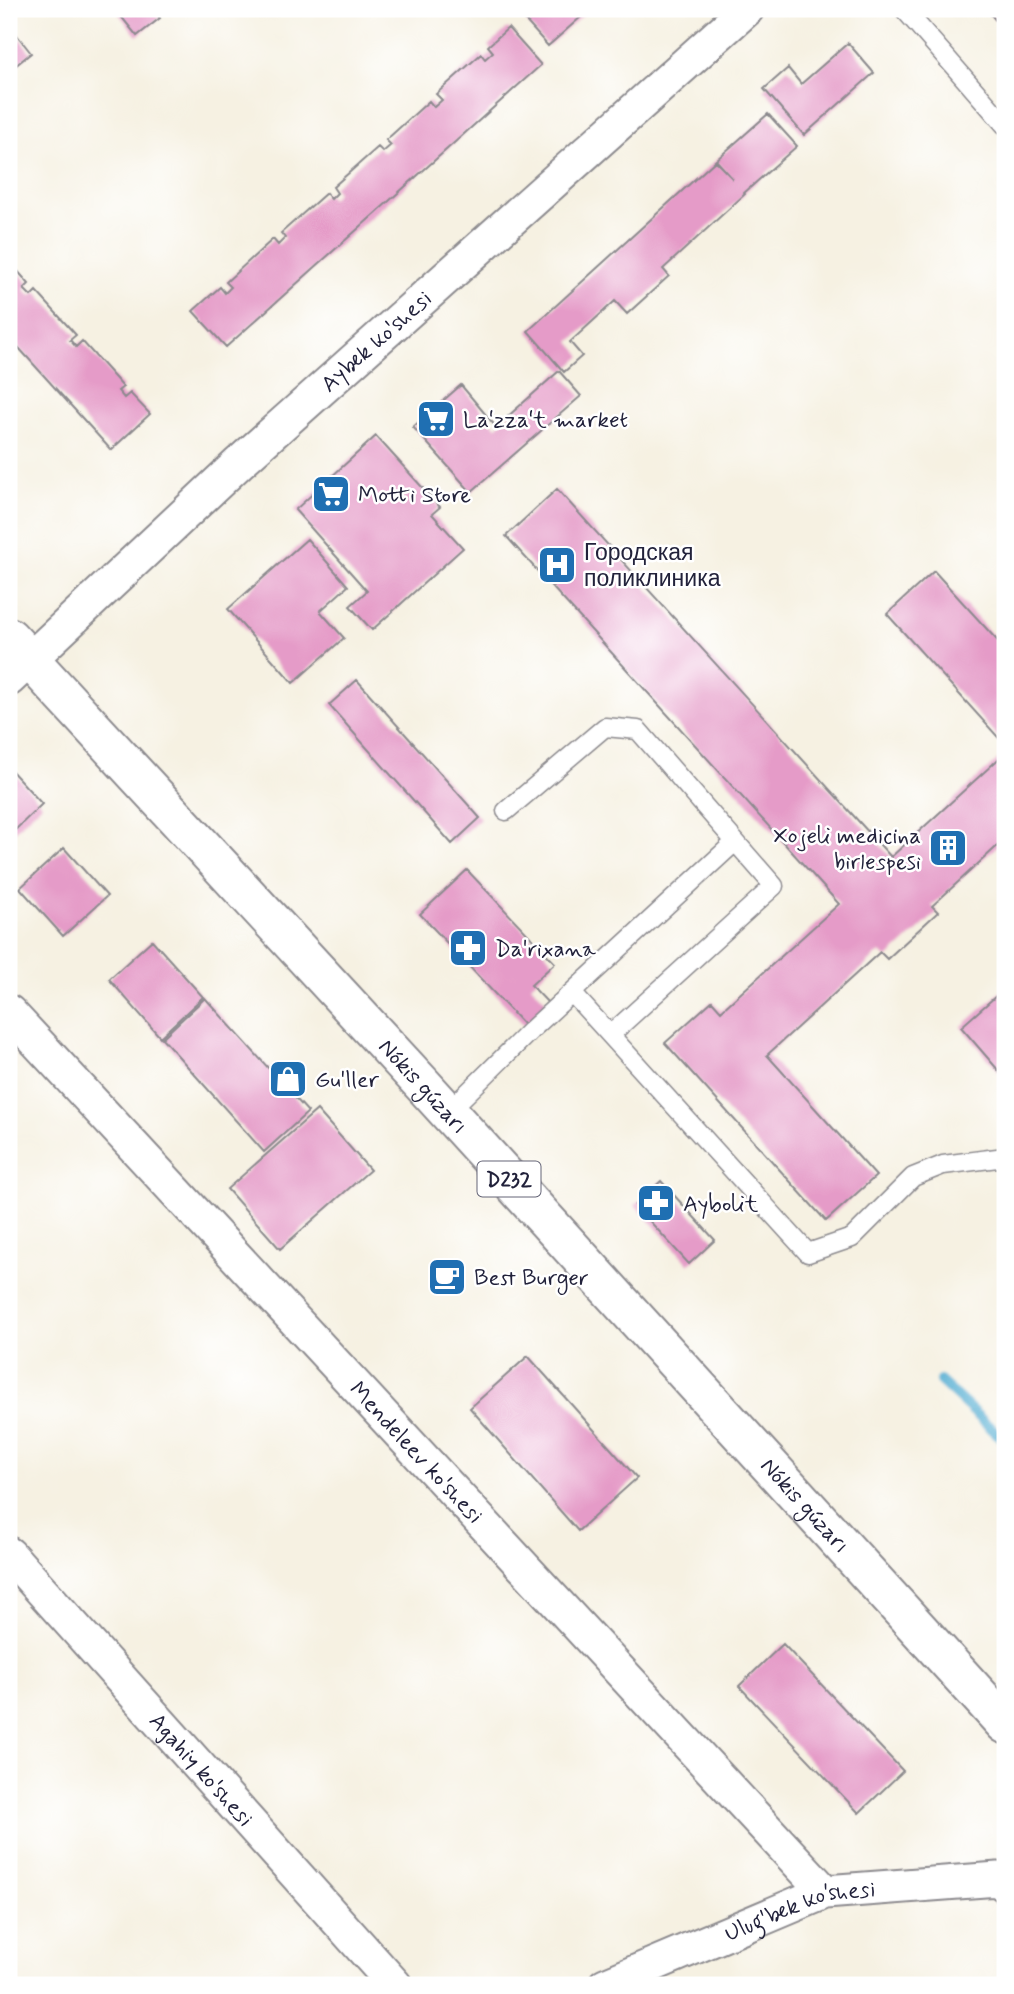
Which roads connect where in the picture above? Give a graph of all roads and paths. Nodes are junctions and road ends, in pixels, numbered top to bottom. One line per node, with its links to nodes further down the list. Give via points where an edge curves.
1 (747, 9): 4 (street, Aybek ko'shesi)
2 (904, 9): 3 (lane)
3 (1005, 125)
4 (15, 658): 10 (main road, Nókis gúzarı / D232)
5 (506, 811): 6 (lane, via 605,727 638,730)
6 (735, 842): 7 (lane); 9 (lane, via 774,886)
7 (572, 993): 9 (lane); 10 (lane)
8 (9, 1012): 15 (street, Mendeleev ko'shesi)
9 (610, 1035): 11 (lane, via 808,1253 852,1238 913,1177 943,1165)
10 (448, 1112): 13 (main road, Nókis gúzarı / D232)
11 (1005, 1157)
12 (9, 1554): 16 (street, Agahiy ko'shesi)
13 (1005, 1724)
14 (1005, 1885): 15 (street, Ulug'bek ko'shesi, via 998,1880)
15 (825, 1892): 17 (street, Ulug'bek ko'shesi)
16 (396, 1985)
17 (605, 1985)

